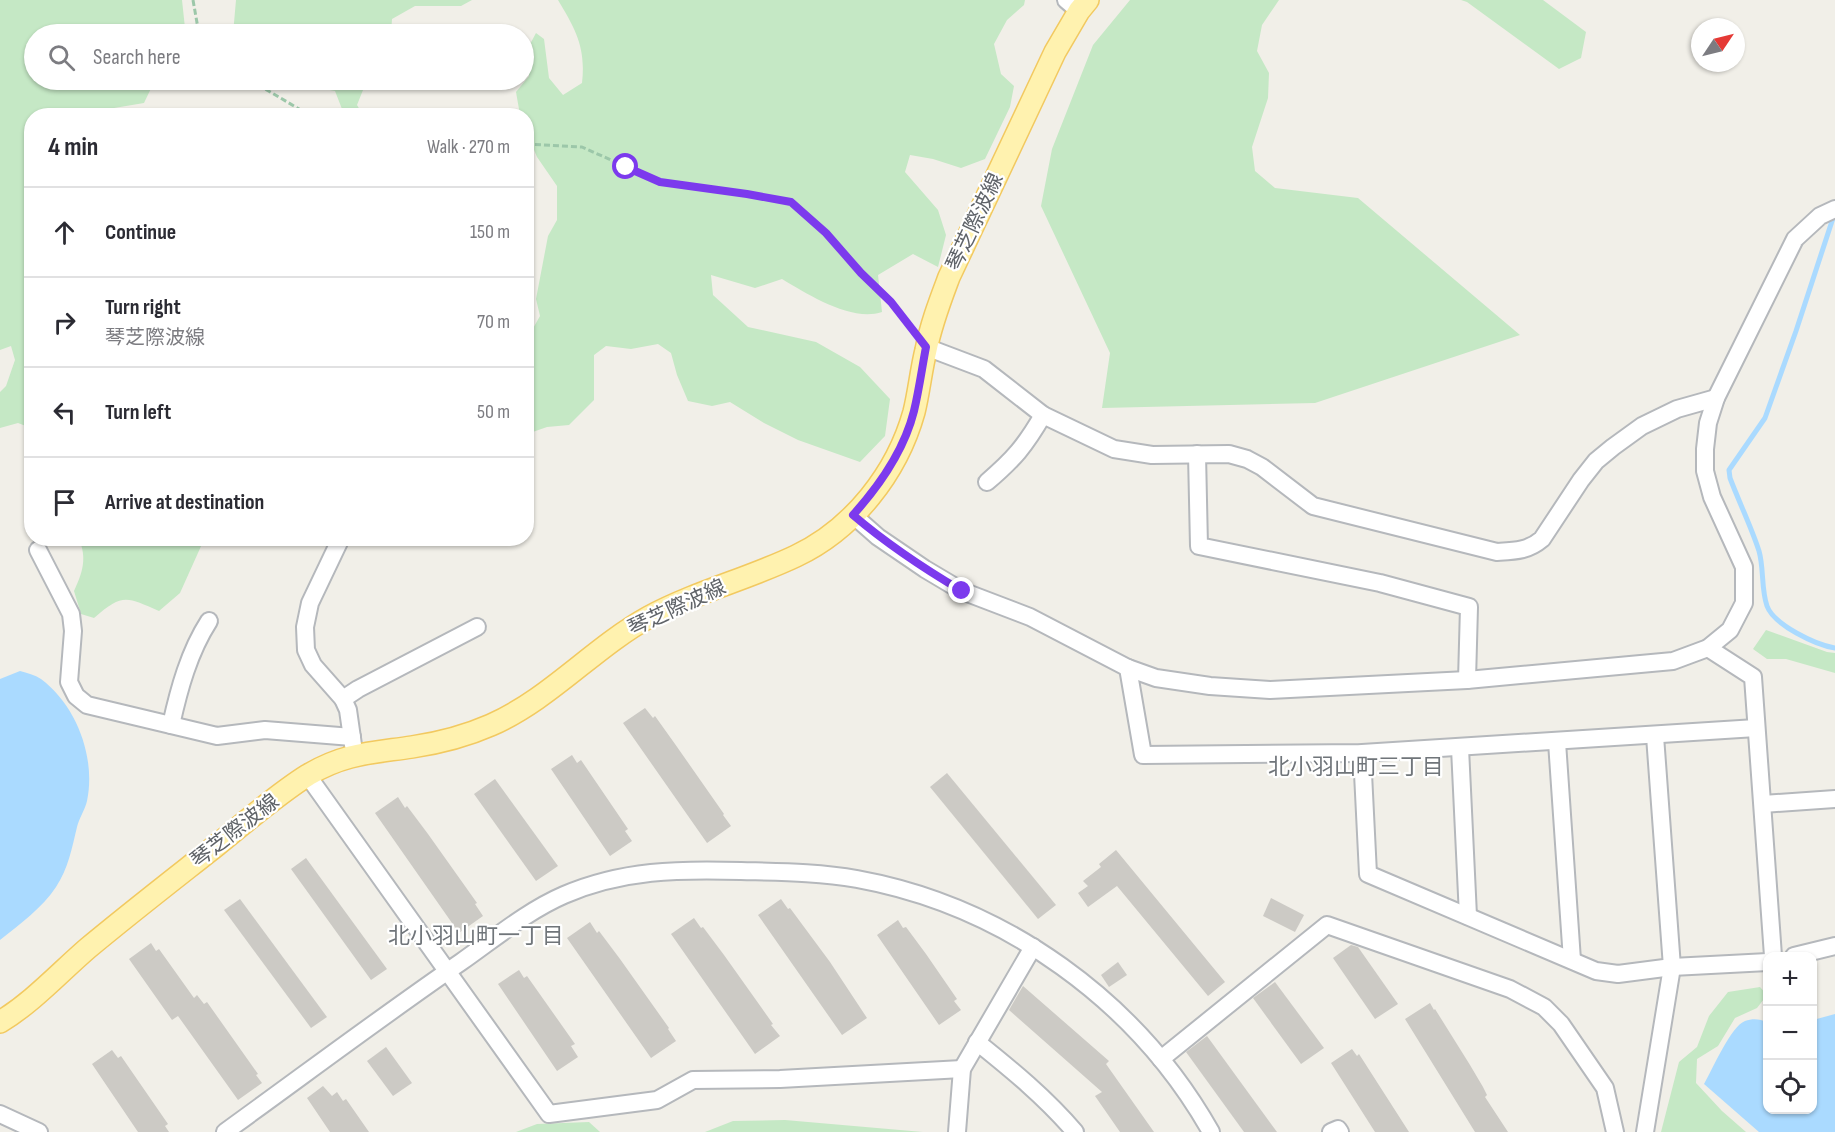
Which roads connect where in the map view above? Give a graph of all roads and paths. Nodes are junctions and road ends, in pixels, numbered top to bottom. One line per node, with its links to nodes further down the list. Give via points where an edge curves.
1 (192, 0): 3 (path)
2 (1078, 4): 8 (main road, 琴芝際波線, via 971,227 934,315)
3 (197, 24)
4 (267, 90): 5 (path)
5 (297, 108)
6 (534, 144): 8 (path, via 582,147 660,182 791,202 891,302)
7 (1835, 209): 9 (street, via 1820,216 1795,239)
8 (926, 347): 10 (street, via 984,369); 13 (main road, 琴芝際波線, via 914,412 904,439 885,475)
9 (1716, 398): 11 (street, via 1677,409 1642,426 1613,447 1581,480 1542,539 1533,547 1515,552 1489,550 1313,507 1247,459 1229,454); 18 (street, via 1708,423 1705,471 1712,497 1744,567 1744,603 1730,630)
10 (1043, 415): 11 (street, via 1114,449 1152,455); 12 (street, via 1021,450)
11 (1197, 454): 20 (street, via 1199,546 1380,583 1469,607)
12 (987, 482)
13 (853, 515): 19 (street, via 878,537 962,591 1030,617); 26 (main road, 琴芝際波線, via 799,555 681,601 614,638 509,717 441,742)
14 (337, 546): 21 (street, via 310,603 305,627 306,650 313,665)
15 (38, 550): 22 (street, via 71,614 69,682 76,696 87,705)
16 (209, 621): 22 (street, via 196,642)
17 (477, 627): 21 (street)
18 (1708, 648): 20 (street, via 1673,661); 23 (street, via 1753,677)
19 (1128, 668): 20 (street, via 1156,678 1193,684 1270,690); 28 (street, via 1143,756)
20 (1467, 681)
21 (343, 699): 26 (street)
22 (171, 725): 26 (street, via 218,736 265,730)
23 (1756, 728): 24 (street); 31 (street)
24 (1655, 735): 25 (street); 39 (street)
25 (1557, 742): 27 (street); 37 (street)
26 (353, 746): 29 (main road, 琴芝際波線)
27 (1460, 748): 28 (street); 32 (street)
28 (1362, 753): 32 (street, via 1368,874)
29 (308, 776): 40 (street); 41 (main road, 琴芝際波線, via 113,927)
30 (1835, 799): 31 (street)
31 (1763, 804): 35 (street)
32 (1468, 916): 37 (street)
33 (1835, 946): 36 (street)
34 (1034, 947): 40 (street, via 931,898 866,881 826,875 680,869 596,883 563,895); 42 (street); 43 (street, via 1078,977 1123,1016)
35 (1773, 952)
36 (1813, 952)
37 (1572, 960): 39 (street, via 1596,971 1618,974)
38 (1763, 962): 39 (street)
39 (1672, 967): 54 (street)
40 (448, 971): 44 (street, via 549,1113 657,1100 693,1080); 47 (street)
41 (0, 1022)
42 (977, 1041): 44 (street); 49 (street, via 1031,1086)
43 (1161, 1059): 50 (street); 53 (street, via 1327,925 1510,989 1544,1007 1561,1024 1605,1088)
44 (962, 1069): 48 (street)
45 (0, 1114): 46 (street)
46 (36, 1131)
47 (225, 1132)
48 (957, 1132)
49 (1075, 1132)
50 (1210, 1132)
51 (1331, 1132): 52 (street)
52 (1340, 1132)
53 (1615, 1132)
54 (1645, 1132)

